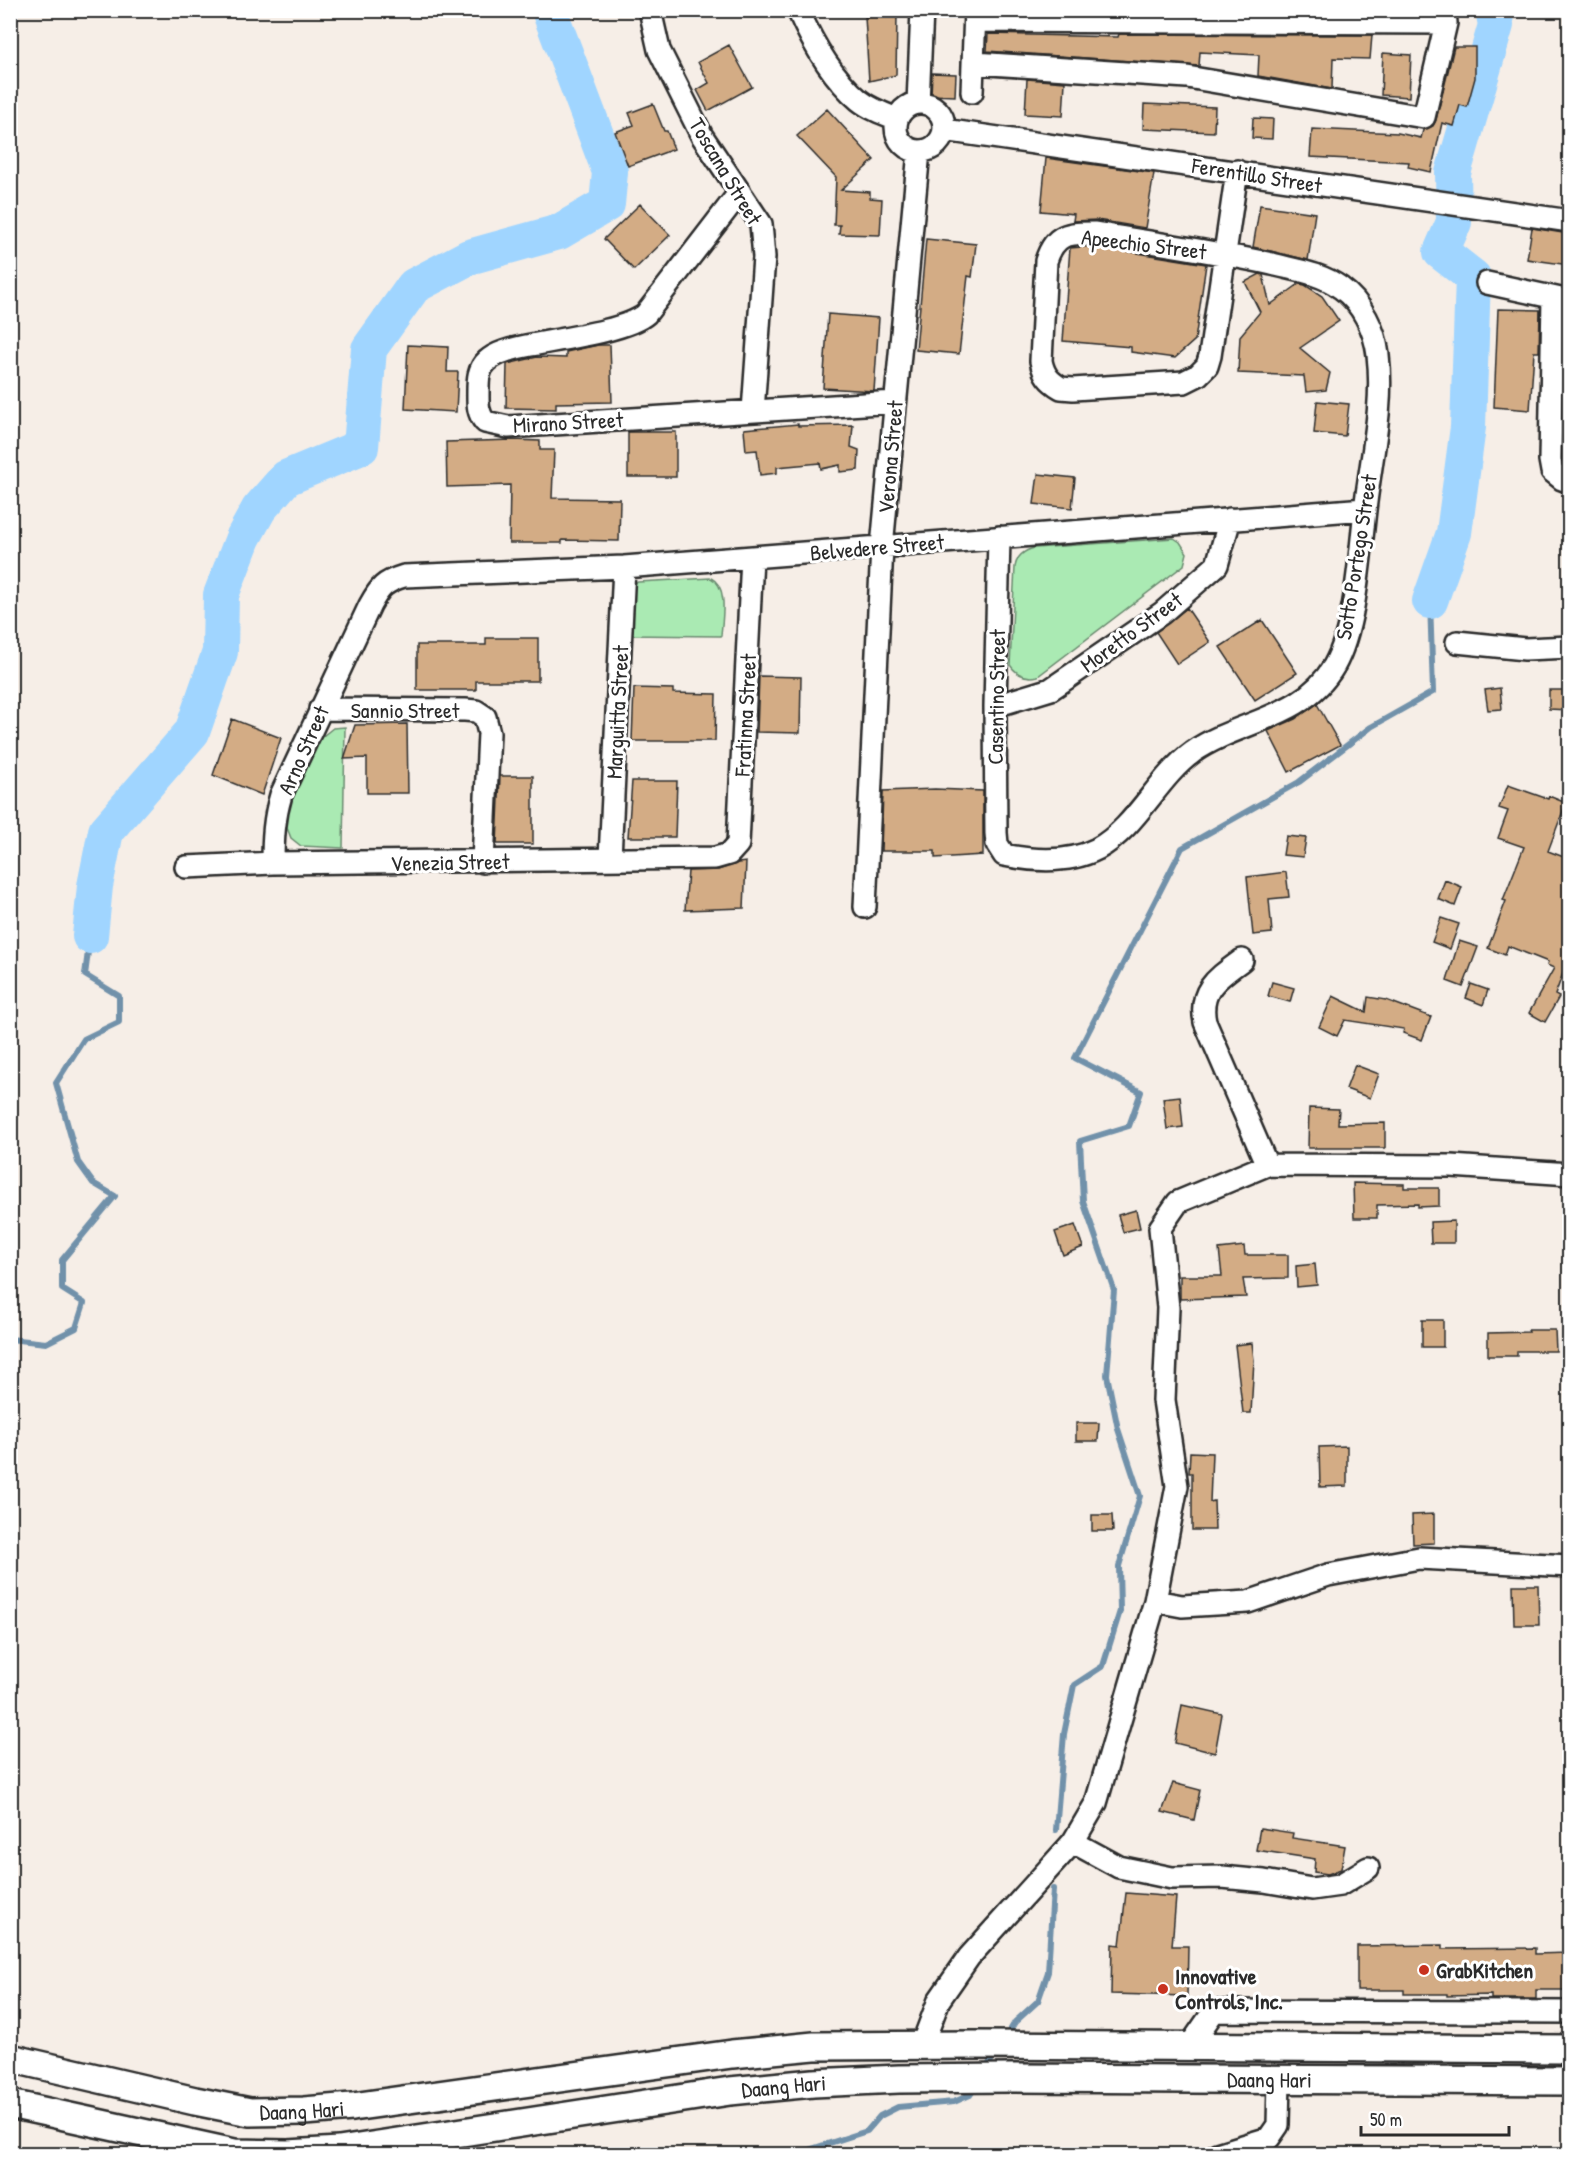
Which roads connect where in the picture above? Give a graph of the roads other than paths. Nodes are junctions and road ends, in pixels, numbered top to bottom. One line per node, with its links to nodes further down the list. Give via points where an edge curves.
1 (650, 10): 13 (street, Toscana Street, via 659,50 702,136)
2 (798, 10): 9 (street, via 818,50 842,82 860,100)
3 (922, 10): 8 (street)
4 (975, 16): 5 (street); 6 (street)
5 (1446, 17): 6 (street, via 1424,117 1187,77)
6 (974, 63): 7 (street)
7 (972, 92)
8 (918, 103): 9 (street, via 901,111); 10 (street, via 937,110)
9 (897, 119): 11 (street, via 898,137 910,149)
10 (944, 130): 11 (street, via 940,141); 12 (street, Ferentillo Street)
11 (919, 151): 18 (street, Verona Street)
12 (1237, 171): 14 (street, Ferentillo Street); 15 (street)
13 (740, 192): 19 (street, Toscana Street, via 761,224 764,246); 19 (street, Mirano Street, via 640,320 496,355 480,369 478,404 484,422 508,427)
14 (1569, 221)
15 (1226, 254): 15 (street, Apeechio Street, via 1210,356 1198,375 1166,385 1073,389 1061,388 1044,373 1041,361 1046,261 1051,246 1062,237 1095,233); 21 (street, Sotto Portego Street, via 1316,275 1341,287 1357,303 1371,328 1378,355 1379,402)
16 (1487, 283): 17 (street)
17 (1561, 300): 20 (street, via 1550,460 1552,471)
18 (895, 402): 19 (street, Mirano Street); 24 (street, Verona Street)
19 (753, 411)
20 (1569, 482)
21 (1365, 509): 22 (street, Belvedere Street); 32 (street, Sotto Portego Street, via 1345,641 1334,666 1315,691 1292,708 1192,753 1175,767 1119,833 1098,848 1076,858)
22 (1230, 519): 23 (street, Belvedere Street); 30 (street, Moretto Street, via 1217,565 1162,613 1051,689)
23 (999, 537): 24 (street, Belvedere Street); 30 (street, Casentino Street)
24 (882, 547): 25 (street, Belvedere Street); 38 (street, Verona Street)
25 (752, 557): 26 (street, Belvedere Street); 34 (street, Fratinna Street, via 738,844 729,854)
26 (624, 567): 27 (street, Belvedere Street, via 404,576); 33 (street, Marguitta Street)
27 (389, 580): 31 (street, Arno Street, via 370,604)
28 (1457, 642): 29 (street, via 1525,649)
29 (1569, 647)
30 (995, 706): 32 (street, Casentino Street, via 996,833)
31 (320, 709): 35 (street, Sannio Street, via 465,710 485,717 489,734); 36 (street, Arno Street, via 275,813)
32 (1004, 855)
33 (610, 858): 34 (street, Venezia Street); 35 (street, Venezia Street)
34 (715, 858)
35 (483, 862): 36 (street, Venezia Street)
36 (273, 863): 37 (street, Venezia Street)
37 (186, 867)
38 (865, 907)
39 (1242, 960): 40 (street, via 1216,978 1202,1009)
40 (1267, 1165): 41 (street, via 1451,1166); 43 (street, via 1178,1203 1160,1228 1168,1308 1164,1400 1177,1486)
41 (1569, 1174)
42 (1569, 1566): 43 (street, via 1419,1558 1328,1575 1248,1602 1182,1606)
43 (1155, 1601): 44 (street, via 1096,1803)
44 (1073, 1842): 45 (street, via 1119,1867 1172,1878 1222,1877 1312,1889 1340,1885); 47 (street, via 969,1957 939,2000)
45 (1368, 1868)
46 (1569, 2013): 48 (street, via 1214,2011)
47 (922, 2045): 48 (main road, Daang Hari); 50 (main road, Daang Hari, via 814,2046 732,2054 363,2105 250,2112)
48 (1189, 2047): 49 (main road, Daang Hari)
49 (1569, 2049)
50 (10, 2058)
51 (1280, 2079): 52 (main road, Daang Hari); 53 (main road, Daang Hari, via 1011,2078 813,2083 730,2091 339,2151 288,2154 234,2153); 54 (street, via 1278,2125 1269,2138)
52 (1569, 2082)
53 (10, 2104)
54 (1217, 2154)

